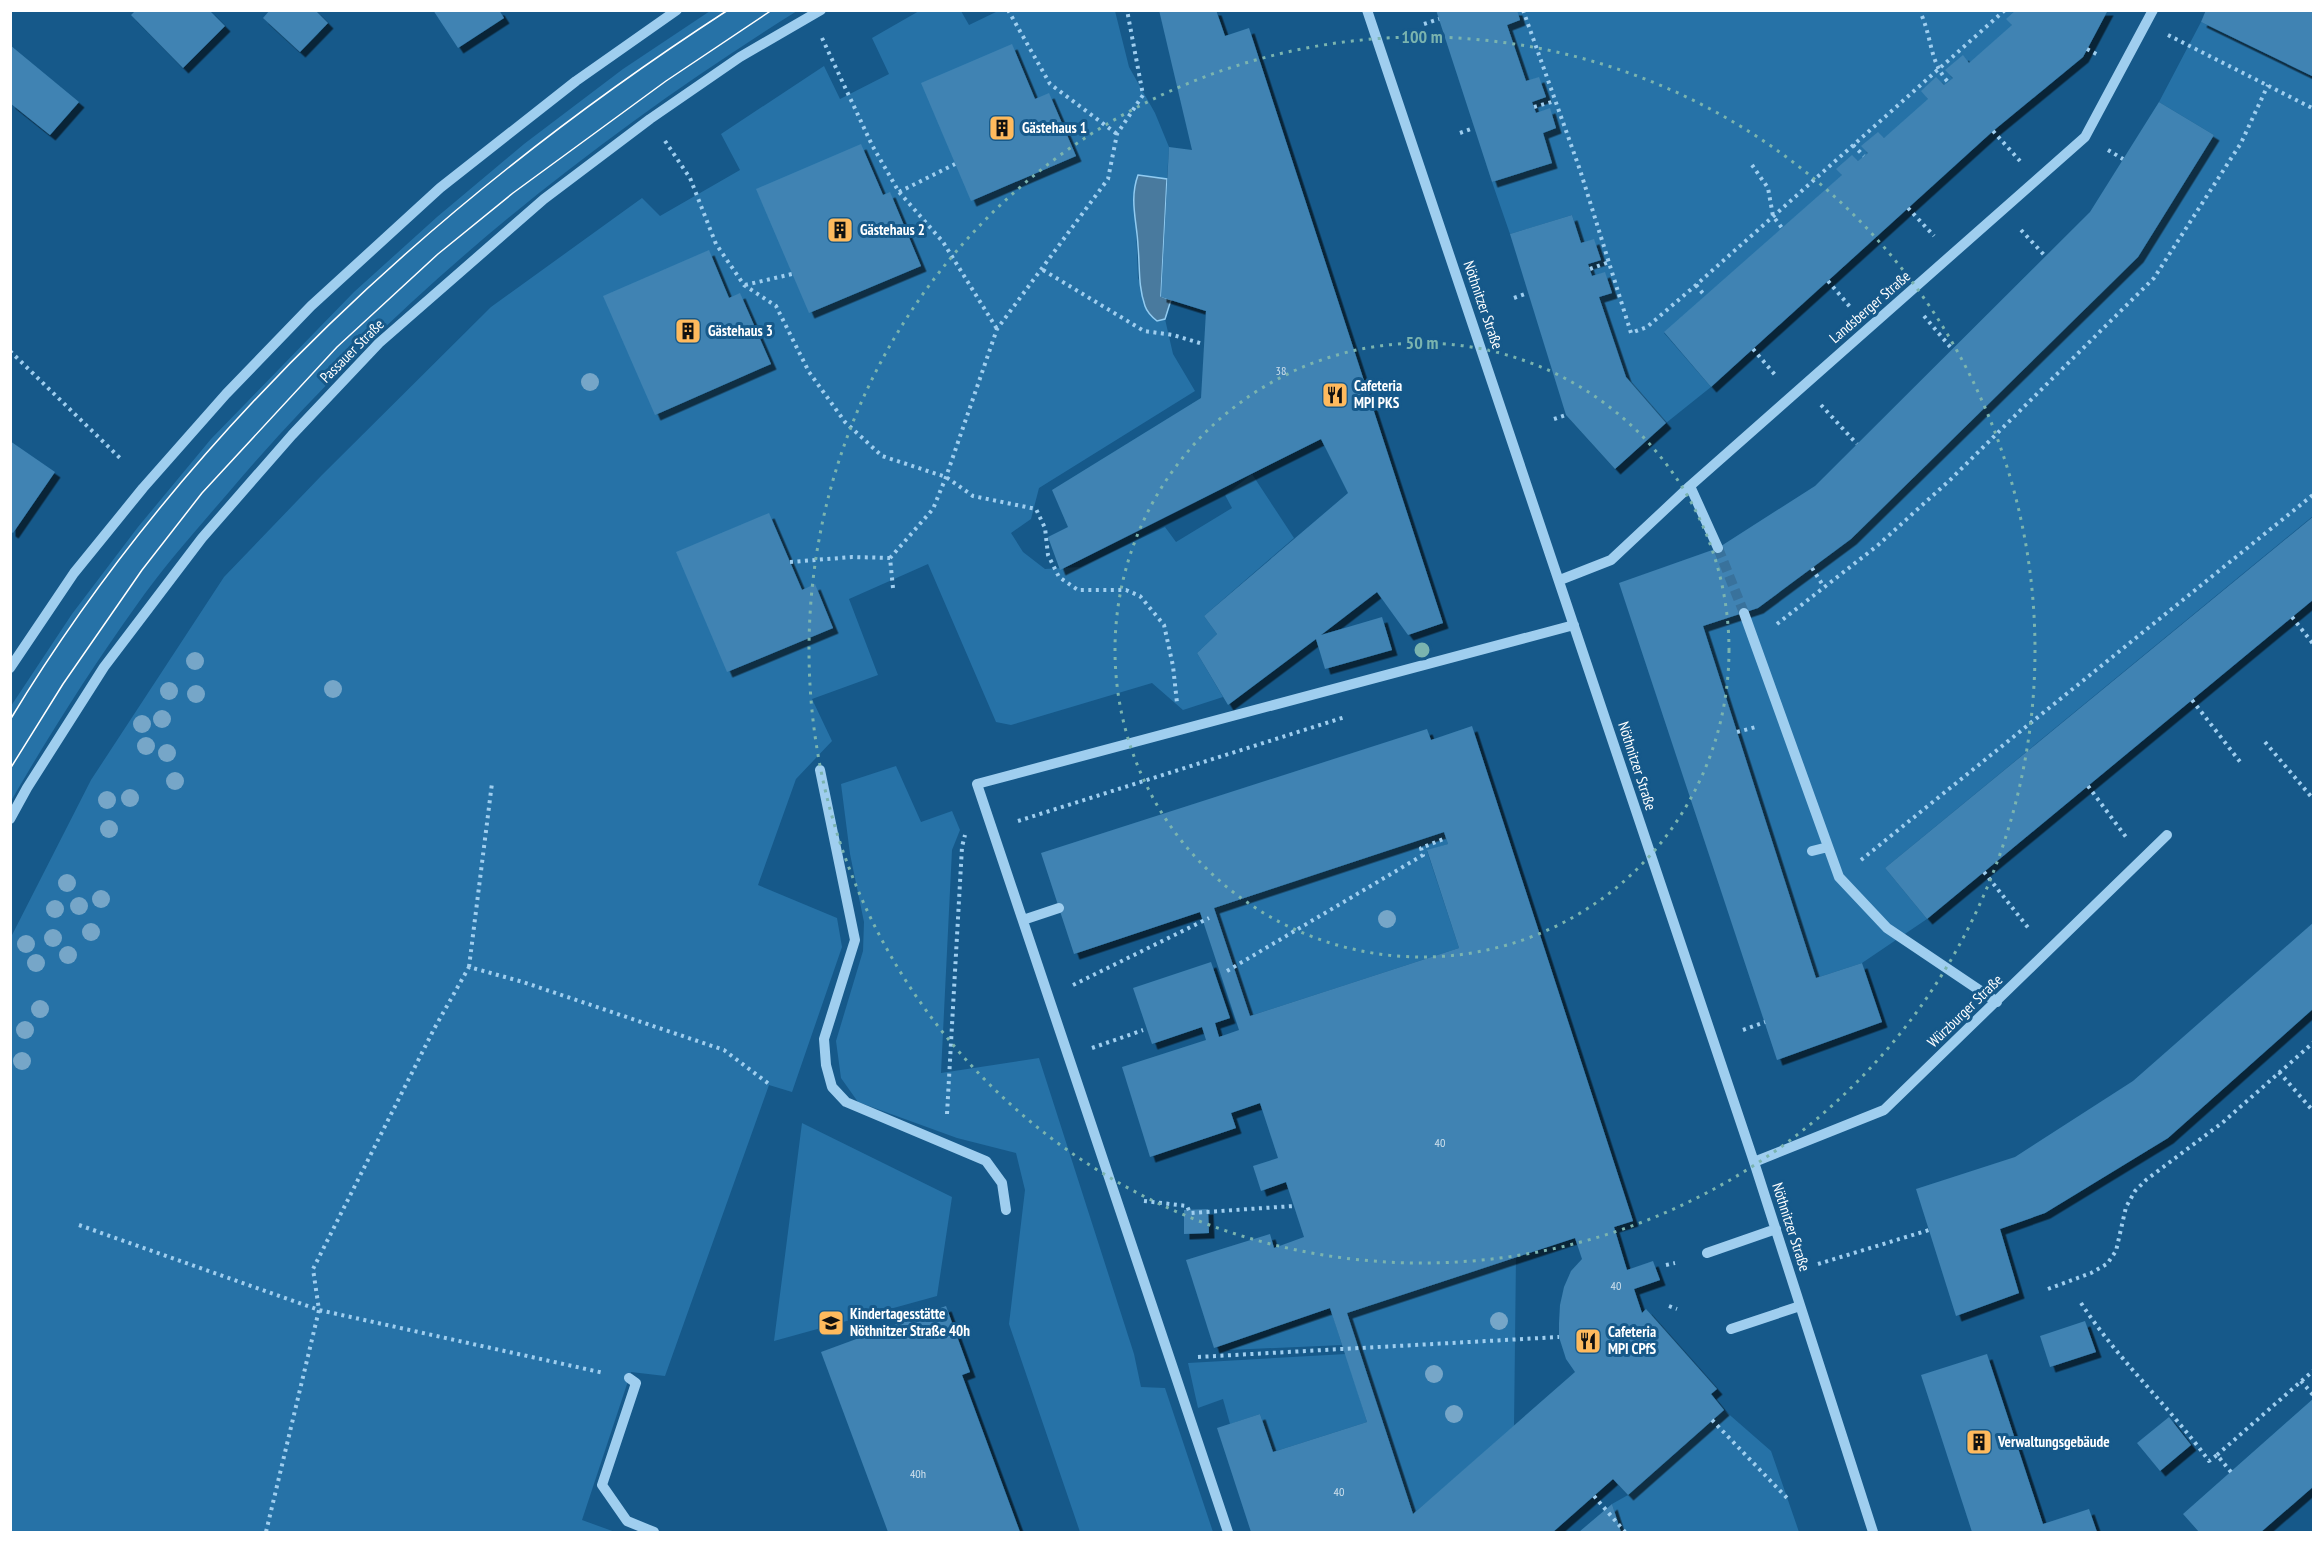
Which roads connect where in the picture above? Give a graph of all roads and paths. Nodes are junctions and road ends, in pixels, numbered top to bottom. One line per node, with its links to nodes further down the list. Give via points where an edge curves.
1 (677, 10): 75 (street, via 576,81 440,188 311,306 143,488 74,573)
2 (821, 10): 9 (street, Passauer Straße)
3 (1008, 10): 24 (path, via 1050,84)
4 (1127, 10): 24 (path, via 1143,95)
5 (1367, 10): 67 (street, Nöthnitzer Straße)
6 (1523, 10): 17 (path)
7 (2004, 10): 14 (path)
8 (2153, 10): 12 (street, Landsberger Straße)
9 (811, 16): 20 (street, Passauer Straße, via 740,57); 30 (path, via 872,145)
10 (1922, 16): 14 (path)
11 (1439, 19): 13 (path)
12 (2146, 23): 16 (path); 29 (street, Landsberger Straße, via 2085,137)
13 (1424, 24)
14 (1937, 70): 15 (path); 25 (path)
15 (1948, 82)
16 (2268, 85): 19 (path); 68 (path, via 2241,143 2154,278 1950,480 1877,546)
17 (1555, 101): 18 (path); 37 (path)
18 (1534, 107)
19 (2313, 109)
20 (650, 119): 42 (path, via 690,178 716,244); 88 (street, Passauer Straße, via 544,199 379,343 292,435 202,538 104,667)
21 (1474, 128): 23 (path)
22 (1993, 131): 29 (path)
23 (1460, 133)
24 (1117, 134): 39 (path, via 1108,179)
25 (1853, 145): 26 (path); 33 (path)
26 (1864, 156)
27 (955, 164): 30 (path)
28 (1752, 165): 33 (path, via 1768,188)
29 (2036, 180): 32 (street, Landsberger Straße)
30 (899, 192): 49 (path, via 943,242)
31 (1908, 208): 35 (path)
32 (2001, 210): 35 (street, Landsberger Straße); 36 (path)
33 (1773, 216): 34 (path); 43 (path)
34 (1782, 228)
35 (1951, 255): 45 (street, Landsberger Straße)
36 (2046, 257)
37 (1609, 262): 38 (path); 43 (path, via 1630,333 1647,327)
38 (1590, 269)
39 (1043, 270): 49 (path); 50 (path, via 1144,331)
40 (792, 274): 42 (path)
41 (1828, 280): 48 (path)
42 (744, 285): 60 (path, via 776,306 809,372 844,422 882,456)
43 (1695, 285): 46 (path)
44 (1528, 293): 47 (path)
45 (1906, 295): 48 (street, Landsberger Straße); 52 (path)
46 (1705, 296)
47 (1514, 298)
48 (1868, 328): 54 (street, Landsberger Straße)
49 (997, 329): 60 (path)
50 (1203, 344)
51 (1753, 349): 55 (path)
52 (1952, 350)
53 (10, 351): 59 (path)
54 (1803, 386): 55 (street, Landsberger Straße); 58 (path)
55 (1792, 395): 61 (street, Landsberger Straße)
56 (1566, 415): 57 (path)
57 (1554, 419)
58 (1857, 444)
59 (122, 460)
60 (946, 477): 64 (path, via 933,509); 79 (path, via 973,496 1036,509 1045,528 1048,555 1059,577 1078,590 1126,590 1140,596 1164,625 1173,666)
61 (1690, 486): 63 (street); 67 (street, Landsberger Straße, via 1611,560)
62 (2313, 494): 96 (path)
63 (1718, 548)
64 (891, 558): 65 (path); 69 (path)
65 (790, 561)
66 (1812, 568): 68 (path)
67 (1560, 580): 72 (street, Nöthnitzer Straße)
68 (1824, 587): 73 (path)
69 (893, 588)
70 (1744, 613): 73 (street)
71 (2292, 617): 74 (path)
72 (1574, 625): 79 (street); 114 (street, Nöthnitzer Straße)
73 (1754, 640): 92 (street, via 1776,720)
74 (2313, 645)
75 (10, 668)
76 (2192, 700): 82 (path)
77 (1346, 717): 89 (path)
78 (1753, 728): 80 (path)
79 (1179, 730): 85 (street)
80 (1737, 732)
81 (2265, 742): 87 (path)
82 (2241, 763)
83 (820, 770): 113 (street, via 855,940 824,1039 825,1065 832,1087 846,1102)
84 (492, 783): 101 (path)
85 (977, 784): 89 (street); 113 (path, via 962,847)
86 (2088, 786): 94 (path)
87 (2313, 800)
88 (10, 819)
89 (992, 830): 99 (street)
90 (2167, 835): 94 (street, Würzburger Straße)
91 (1446, 838): 102 (path, via 1421,848 1423,855)
92 (1828, 847): 93 (street); 96 (street)
93 (1812, 851)
94 (2142, 860): 100 (street, Würzburger Straße)
95 (1984, 872): 100 (path)
96 (1839, 877): 104 (street, via 1887,928)
97 (1059, 908): 99 (street)
98 (1209, 918): 103 (path)
99 (1023, 920): 103 (street)
100 (2048, 952): 104 (street, Würzburger Straße)
101 (469, 967): 111 (path, via 724,1050); 130 (path, via 313,1269)
102 (1227, 971)
103 (1049, 998): 109 (street)
104 (1997, 1002): 114 (street, Würzburger Straße, via 1884,1110)
105 (1765, 1022): 107 (path)
106 (1143, 1030): 109 (path)
107 (1743, 1030)
108 (2313, 1042): 110 (path)
109 (1068, 1055): 115 (street)
110 (2279, 1072): 112 (path); 125 (path, via 2222,1123 2135,1191 2116,1251 2107,1264)
111 (769, 1084)
112 (2313, 1112)
113 (945, 1145): 117 (street, via 986,1161 1002,1183)
114 (1754, 1162): 119 (street, Nöthnitzer Straße)
115 (1116, 1198): 116 (path, via 1187,1206 1190,1213); 133 (street)
116 (1294, 1206)
117 (1006, 1210)
118 (80, 1225): 130 (path)
119 (1776, 1229): 121 (street); 128 (street, Nöthnitzer Straße)
120 (1929, 1230): 123 (path)
121 (1707, 1252)
122 (1675, 1263): 124 (path)
123 (1818, 1264)
124 (1666, 1265)
125 (2048, 1289)
126 (2081, 1303): 139 (path, via 2097,1328 2209,1461)
127 (1669, 1306): 129 (path)
128 (1800, 1306): 131 (street); 147 (street, Nöthnitzer Straße)
129 (1677, 1309)
130 (319, 1310): 135 (path); 143 (path)
131 (1731, 1329)
132 (1559, 1337): 133 (path)
133 (1170, 1358): 145 (street)
134 (2313, 1370): 136 (path)
135 (629, 1378): 144 (street, via 636,1383 602,1485 627,1521)
136 (2301, 1381): 137 (path); 139 (path)
137 (2313, 1396)
138 (1712, 1420): 142 (path)
139 (2217, 1455): 140 (path)
140 (2231, 1472)
141 (1594, 1496): 146 (path)
142 (1787, 1498)
143 (266, 1533)
144 (654, 1533)
145 (1228, 1533)
146 (1625, 1533)
147 (1873, 1533)

